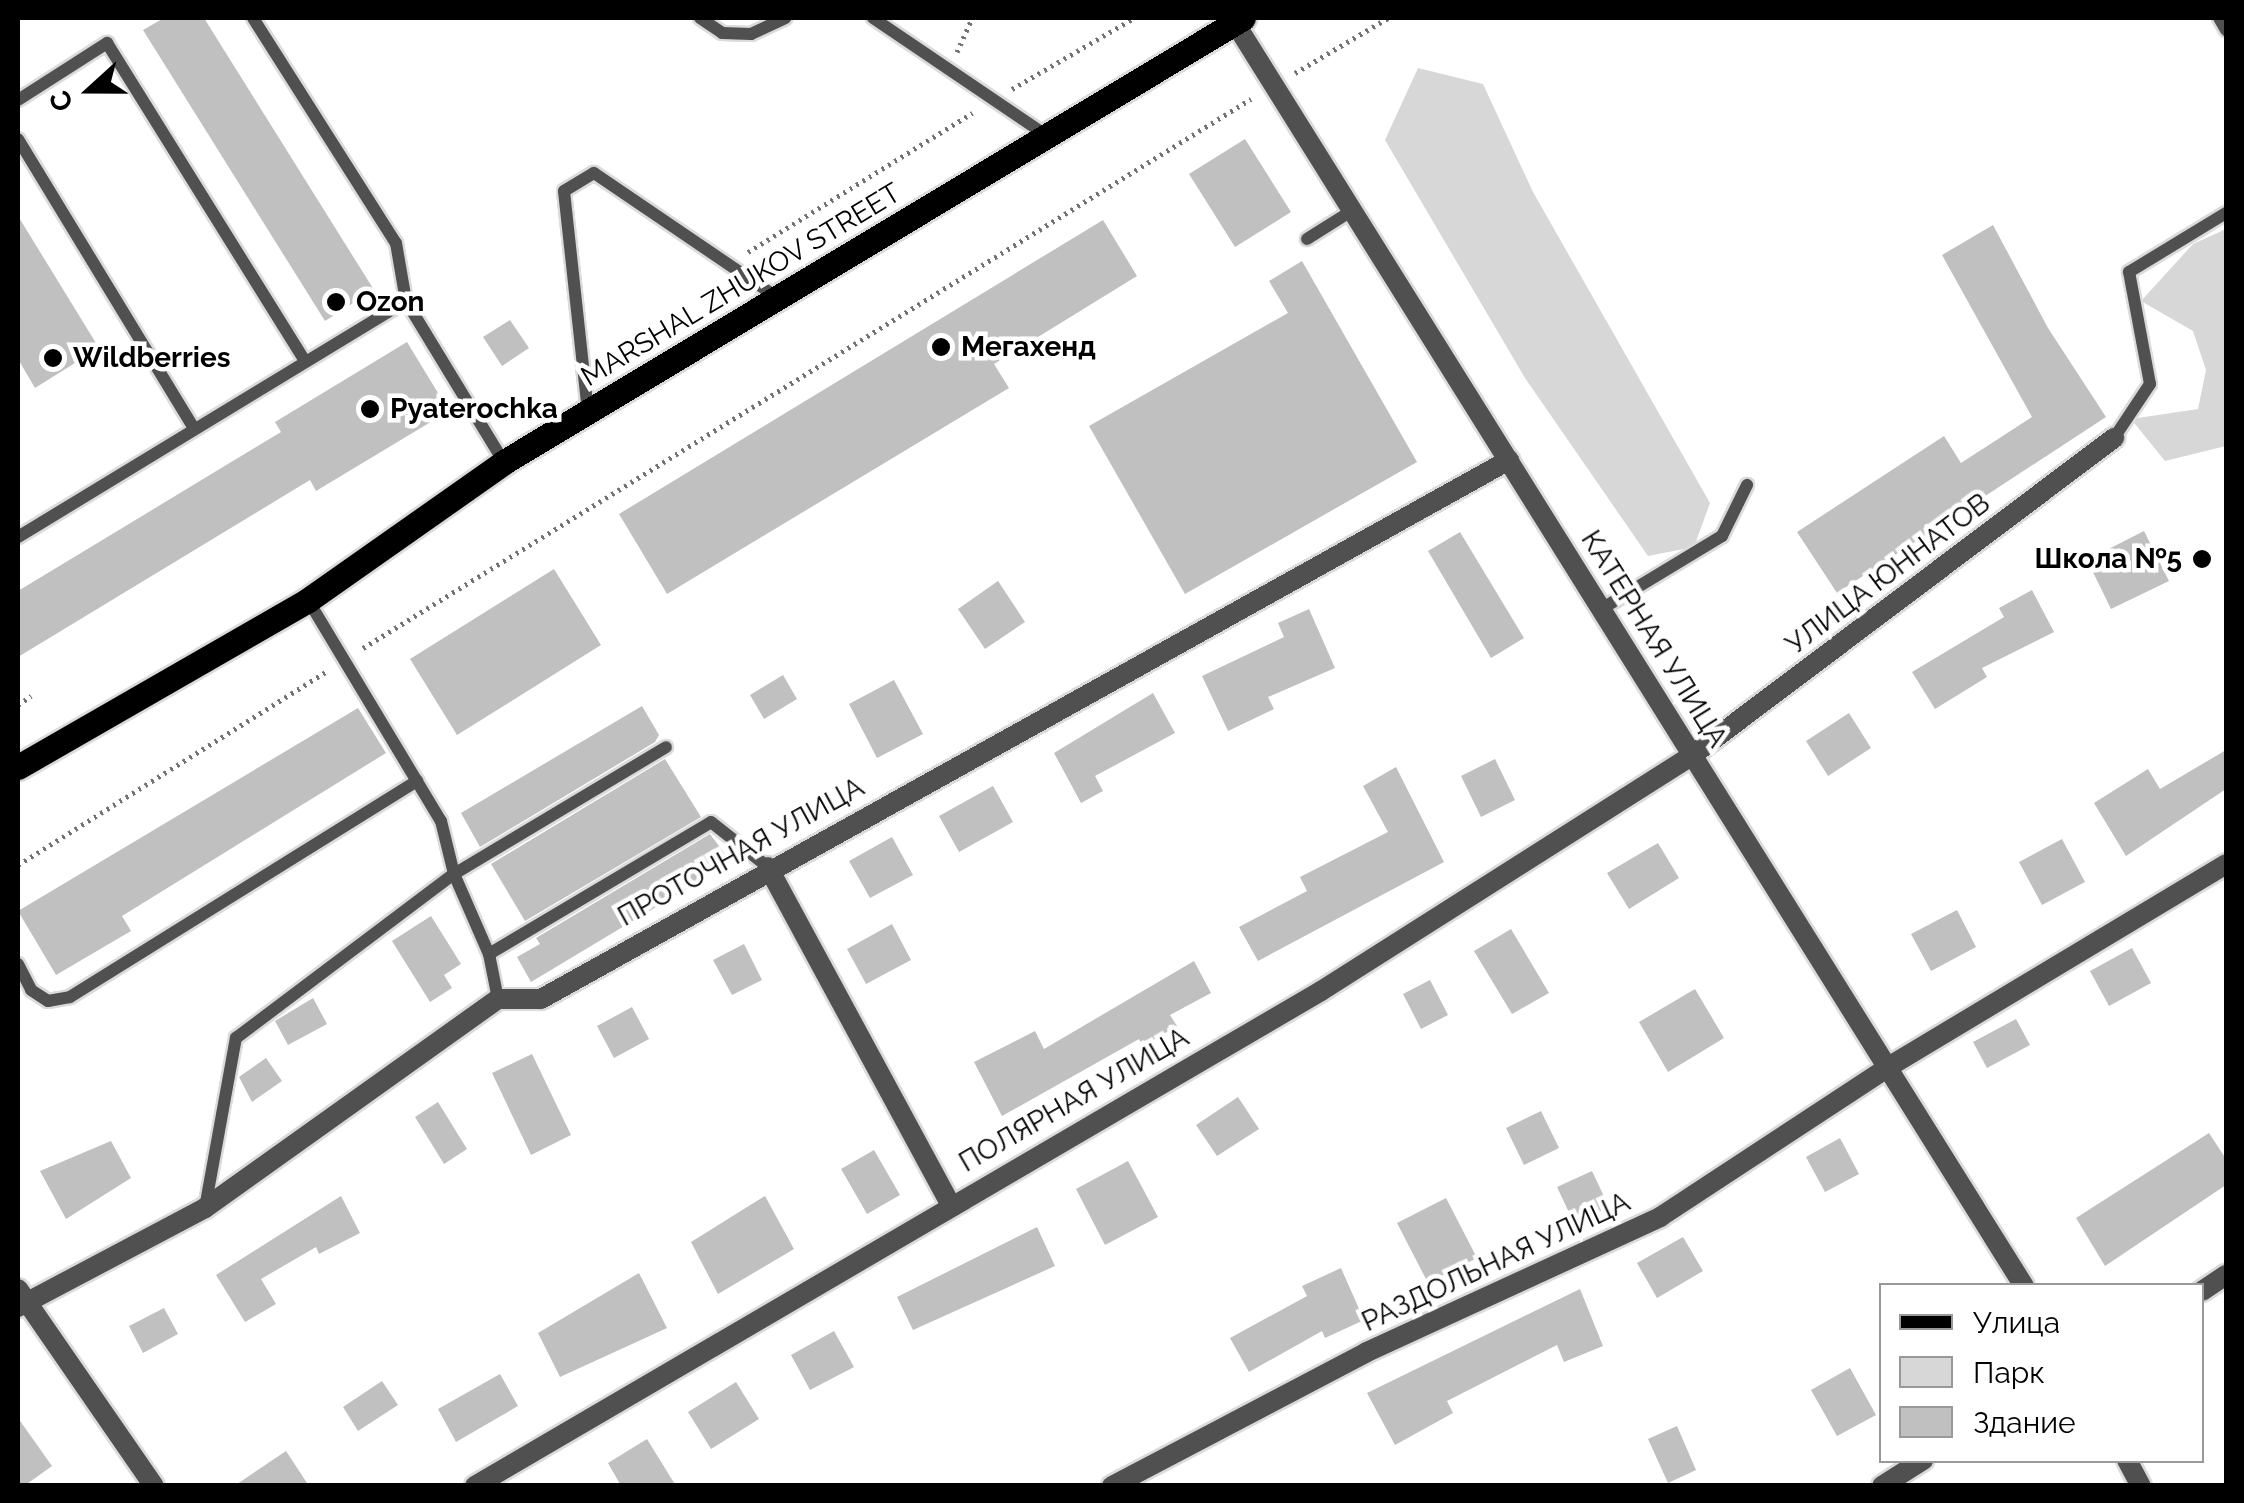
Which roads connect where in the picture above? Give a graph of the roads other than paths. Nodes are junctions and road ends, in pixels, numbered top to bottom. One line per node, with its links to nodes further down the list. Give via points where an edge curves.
1 (253, 18): 15 (lane, via 396,243)
2 (700, 18): 3 (lane, via 722,33 752,34)
3 (786, 18)
4 (873, 18): 9 (lane)
5 (2219, 18): 7 (lane)
6 (1239, 20): 9 (main road, MARSHAL ZHUKOV STREET); 11 (street, КАТЕРНАЯ УЛИЦА)
7 (2226, 30)
8 (18, 100): 16 (lane, via 107,43)
9 (1047, 136): 14 (main road, MARSHAL ZHUKOV STREET)
10 (18, 140): 18 (lane)
11 (1353, 210): 13 (lane); 20 (street, КАТЕРНАЯ УЛИЦА)
12 (2226, 213): 19 (lane, via 2129,272 2150,384)
13 (1307, 239)
14 (778, 298): 17 (main road, MARSHAL ZHUKOV STREET); 17 (lane, via 594,173 564,190)
15 (406, 301): 16 (lane); 21 (lane)
16 (305, 362): 18 (lane)
17 (588, 412): 21 (main road, MARSHAL ZHUKOV STREET)
18 (194, 429): 23 (lane)
19 (2114, 438): 27 (street, УЛИЦА ЮННАТОВ)
20 (1509, 460): 25 (street, КАТЕРНАЯ УЛИЦА); 31 (street, ПРОТОЧНАЯ УЛИЦА)
21 (504, 462): 24 (main road, MARSHAL ZHUKOV STREET)
22 (1747, 485): 25 (lane, via 1722,536)
23 (18, 537)
24 (308, 600): 28 (main road, MARSHAL ZHUKOV STREET); 29 (lane)
25 (1603, 608): 27 (street, КАТЕРНАЯ УЛИЦА)
26 (666, 748): 32 (lane)
27 (1694, 754): 36 (street, КАТЕРНАЯ УЛИЦА); 37 (street, ПОЛЯРНАЯ УЛИЦА, via 1321,991)
28 (18, 767)
29 (417, 781): 32 (lane, via 441,821); 34 (lane, via 70,997 48,1001 30,990)
30 (2226, 864): 36 (street)
31 (768, 867): 33 (lane, via 710,822); 35 (street, ПРОТОЧНАЯ УЛИЦА, via 540,999); 37 (street)
32 (454, 874): 33 (lane); 38 (lane, via 236,1038)
33 (489, 954): 35 (lane)
34 (18, 964)
35 (498, 999): 38 (street)
36 (1890, 1066): 40 (street, КАТЕРНАЯ УЛИЦА); 47 (street, РАЗДОЛЬНАЯ УЛИЦА, via 1660,1217 1367,1352)
37 (950, 1203): 46 (street, ПОЛЯРНАЯ УЛИЦА)
38 (205, 1208): 42 (street)
39 (2226, 1275): 41 (street)
40 (2022, 1283)
41 (2204, 1290)
42 (20, 1299): 45 (street)
43 (1918, 1463): 48 (street)
44 (2129, 1463): 49 (street)
45 (154, 1486)
46 (475, 1486)
47 (1112, 1486)
48 (1882, 1486)
49 (2141, 1486)

